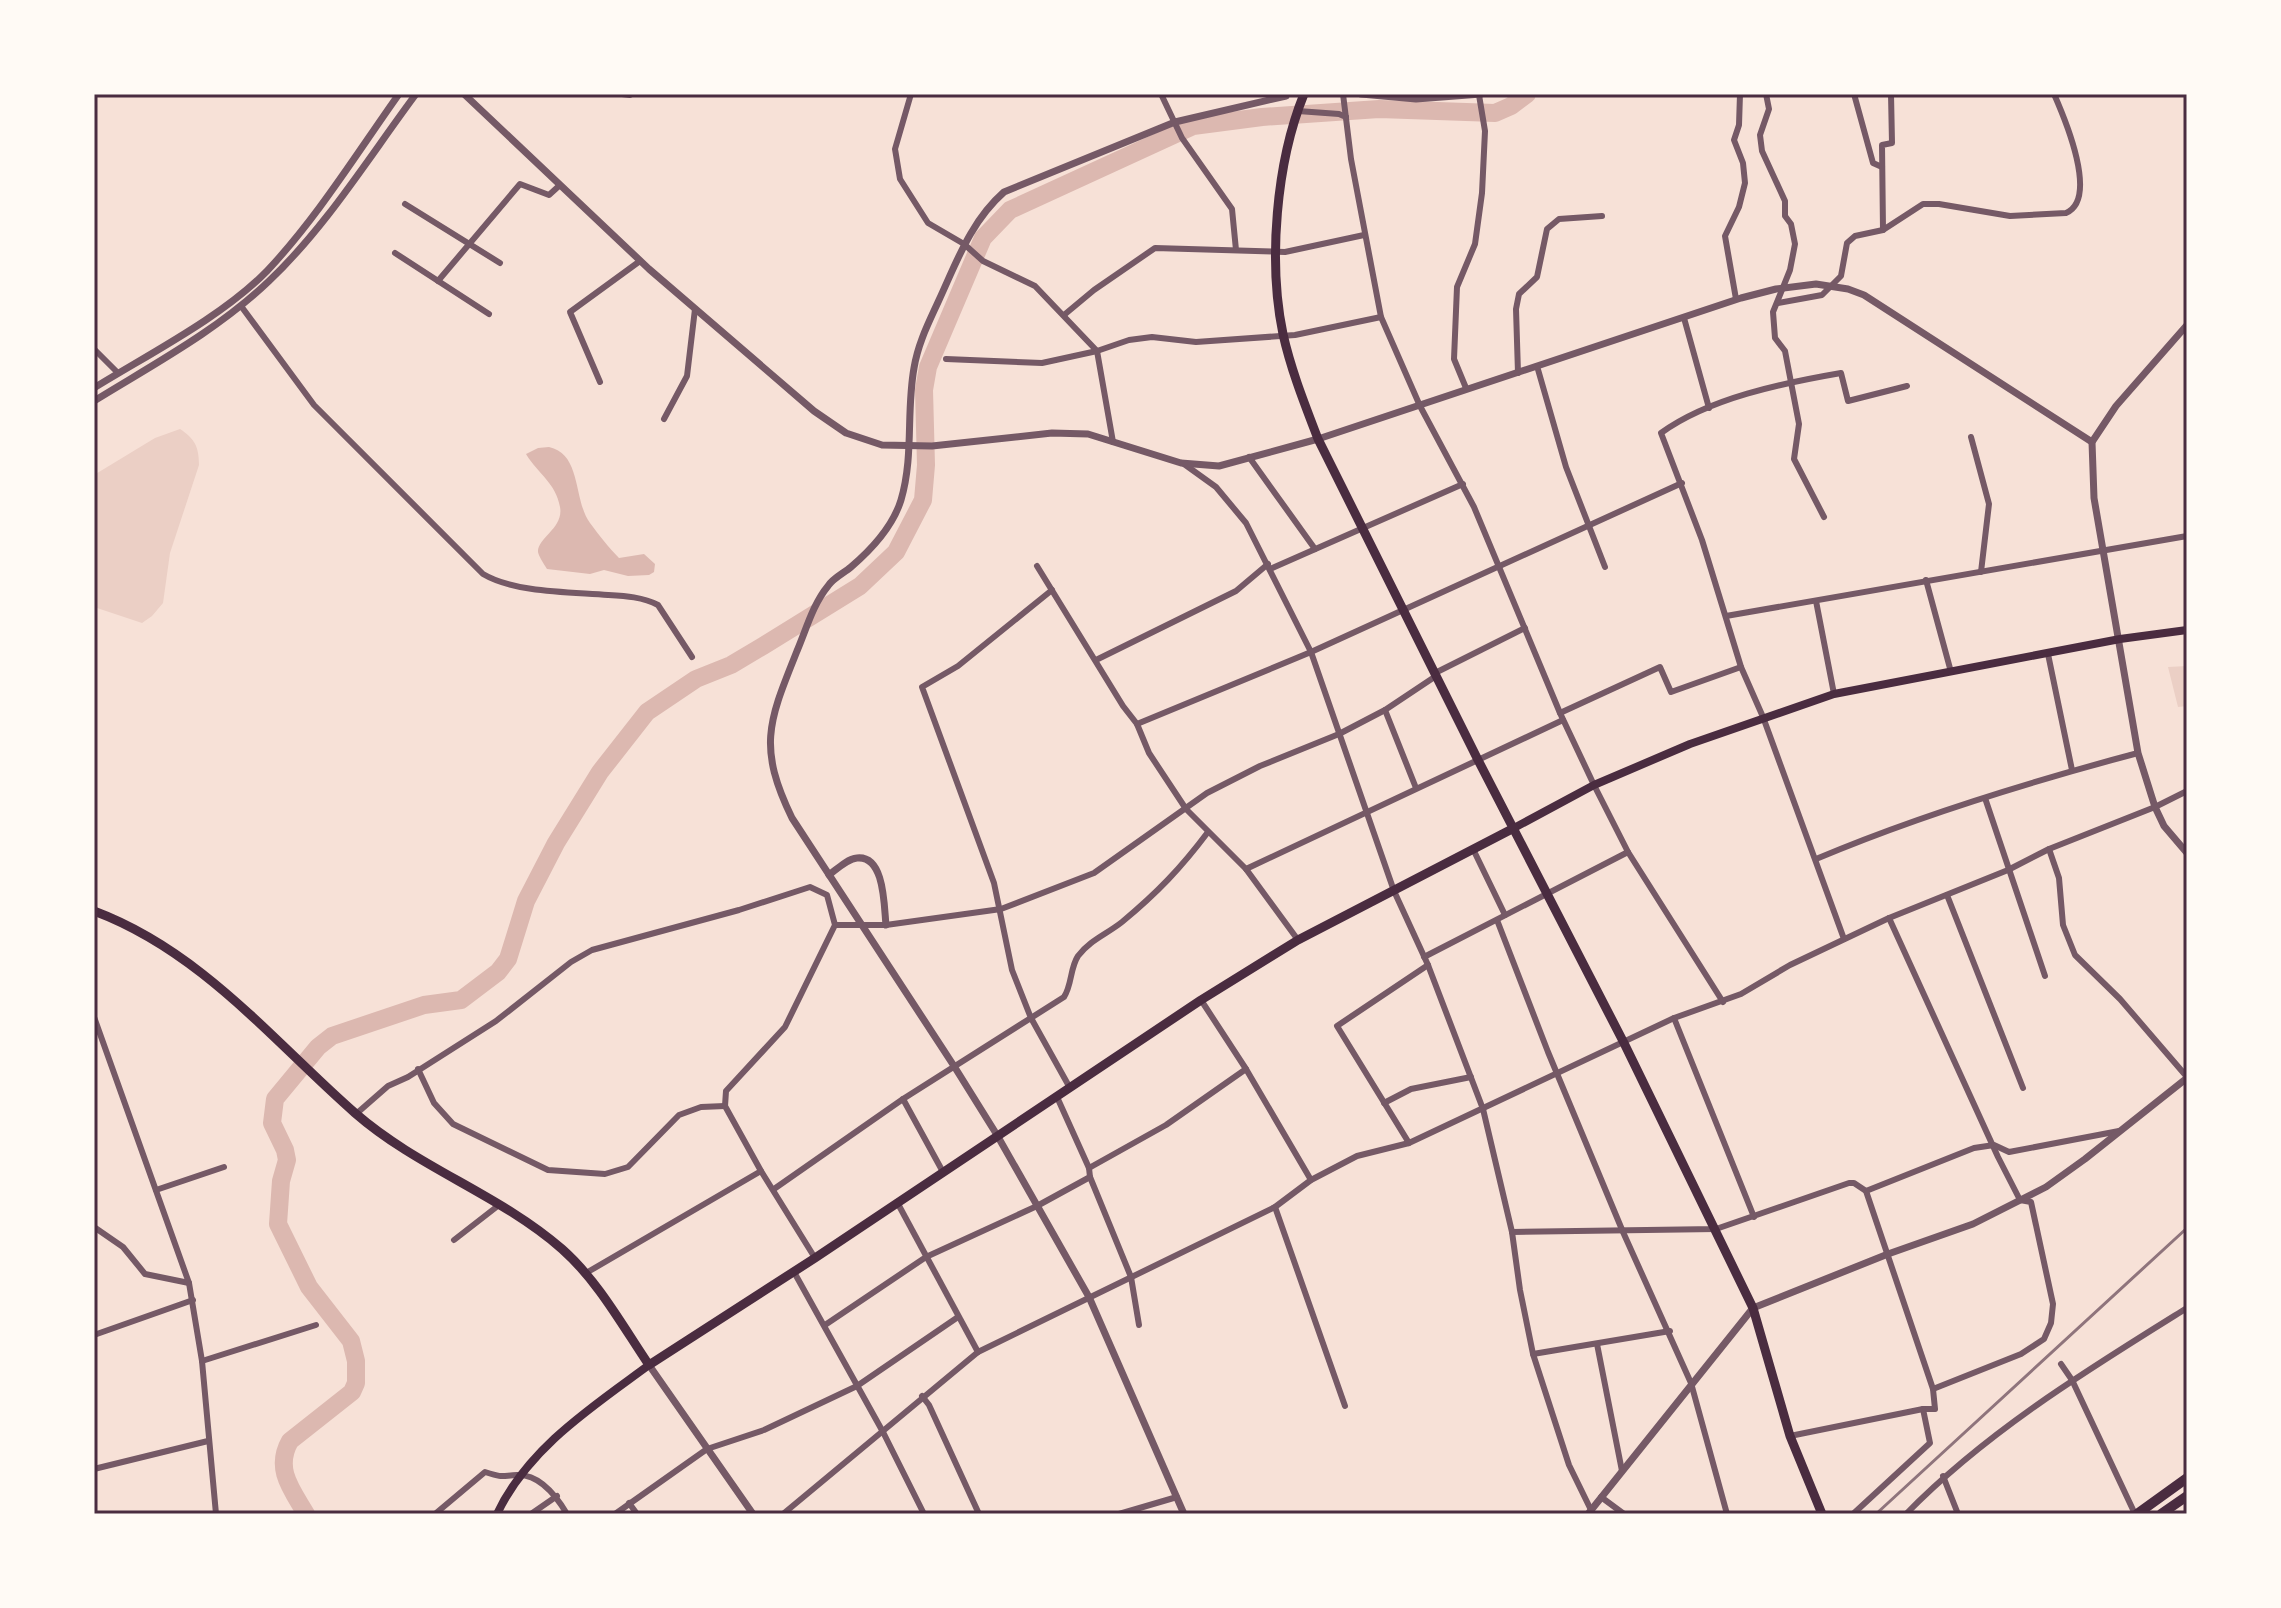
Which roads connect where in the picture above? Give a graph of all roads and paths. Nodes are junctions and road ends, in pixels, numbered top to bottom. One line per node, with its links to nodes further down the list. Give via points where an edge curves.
1 (399, 94): 48 (street, via 265,272 171,343)
2 (416, 94): 36 (street, via 314,231)
3 (464, 94): 21 (street)
4 (911, 94): 27 (street, via 895,149 900,179 928,223)
5 (1161, 94): 19 (street)
6 (1304, 94): 17 (main road)
7 (1343, 94): 18 (street)
8 (1361, 94): 16 (street)
9 (1480, 94): 16 (street); 54 (street, via 1485,131 1482,193 1475,244 1457,287 1454,359)
10 (1740, 94): 34 (street, via 1734,140 1745,183 1725,236)
11 (1766, 94): 35 (street, via 1769,109 1760,135 1762,151 1785,201 1795,244)
12 (1854, 94): 20 (street, via 1873,163)
13 (1891, 94): 20 (street, via 1892,143 1882,145)
14 (2054, 94): 24 (street, via 2076,156 2080,197 2073,210 2010,216 1923,204)
15 (1286, 96): 19 (street)
16 (1440, 96)
17 (1297, 111): 18 (street); 29 (main road, via 1279,189)
18 (1346, 117): 25 (street)
19 (1175, 122): 27 (street, via 1004,192 988,206); 28 (street, via 1232,209)
20 (1882, 167): 24 (street)
21 (560, 185): 26 (street, via 549,195 520,184); 31 (street)
22 (405, 204): 26 (street)
23 (1602, 216): 49 (street, via 1559,219 1547,229 1537,277 1519,294)
24 (1883, 230): 35 (street, via 1847,243 1841,276 1822,295)
25 (1364, 235): 29 (street); 40 (street)
26 (470, 244): 32 (street); 33 (street)
27 (964, 244): 39 (street, via 983,261 1035,286); 63 (street, via 920,342 913,369)
28 (1236, 250): 29 (street); 39 (street, via 1155,248)
29 (1277, 252): 43 (main road)
30 (395, 253): 33 (street)
31 (640, 261): 37 (street); 51 (street, via 570,312)
32 (500, 263)
33 (438, 281): 38 (street)
34 (1739, 298): 41 (street); 62 (street, via 1816,284 1864,295)
35 (1778, 303): 50 (street, via 1773,312 1775,338 1785,351)
36 (241, 306): 55 (street); 89 (street, via 314,405 483,574 503,583 653,603)
37 (695, 309): 58 (street, via 687,376); 63 (street, via 846,433 882,445)
38 (489, 314)
39 (1064, 315): 45 (street)
40 (1381, 317): 43 (street); 56 (street)
41 (1684, 318): 47 (street); 57 (street)
42 (2187, 325): 62 (street, via 2116,406)
43 (1283, 335): 45 (street, via 1196,342 1152,337); 60 (main road)
44 (94, 349): 48 (street)
45 (1097, 351): 46 (street, via 1042,363); 61 (street)
46 (946, 359)
47 (1537, 366): 49 (street); 69 (street)
48 (118, 373): 53 (street)
49 (1518, 373): 54 (street)
50 (1791, 381): 52 (street, via 1841,373 1848,401); 57 (street); 68 (street, via 1799,424 1794,459)
51 (600, 382)
52 (1907, 386)
53 (94, 388)
54 (1466, 388): 56 (street)
55 (94, 401)
56 (1420, 406): 60 (street); 67 (street)
57 (1709, 408): 66 (street, via 1661,433)
58 (664, 419)
59 (1971, 437): 78 (street, via 1989,504)
60 (1318, 439): 64 (street); 70 (main road)
61 (1113, 442): 63 (street, via 1088,434 1052,433); 65 (street)
62 (2092, 442): 73 (street, via 2094,498)
63 (910, 446): 119 (street, via 908,472 893,518 870,550 828,584 777,699 772,724 770,760 778,790)
64 (1249, 457): 65 (street, via 1219,466); 72 (street)
65 (1181, 463): 75 (street, via 1216,487 1246,523)
66 (1682, 483): 69 (street); 83 (street)
67 (1463, 484): 70 (street); 76 (street)
68 (1824, 517)
69 (1588, 527): 76 (street); 77 (street)
70 (1363, 528): 72 (street); 82 (main road)
71 (2187, 536): 73 (street)
72 (1315, 549): 75 (street)
73 (2104, 550): 78 (street); 86 (street)
74 (1037, 566): 80 (street)
75 (1269, 566): 87 (street); 90 (street, via 1236,591)
76 (1499, 567): 82 (street); 84 (street)
77 (1605, 567)
78 (1981, 572): 79 (street)
79 (1926, 580): 81 (street); 92 (street)
80 (1052, 590): 90 (street); 123 (street, via 958,666 922,687)
81 (1816, 601): 83 (street); 94 (street)
82 (1405, 610): 87 (street); 93 (main road)
83 (1726, 616): 91 (street)
84 (1525, 628): 93 (street); 96 (street)
85 (2187, 630): 86 (main road)
86 (2120, 639): 88 (main road); 100 (street)
87 (1311, 652): 98 (street); 99 (street)
88 (2048, 654): 92 (main road); 102 (street)
89 (692, 657)
90 (1096, 660): 98 (street)
91 (1741, 667): 96 (street, via 1671,692 1660,667); 97 (street)
92 (1951, 672): 94 (main road)
93 (1435, 675): 95 (street); 101 (main road)
94 (1834, 694): 97 (main road)
95 (1385, 710): 99 (street); 104 (street)
96 (1562, 717): 101 (street); 103 (street)
97 (1763, 717): 103 (main road); 116 (street)
98 (1137, 724): 108 (street, via 1149,753)
99 (1339, 734): 108 (street, via 1260,766); 109 (street)
100 (2138, 753): 102 (street); 107 (street)
101 (1478, 760): 104 (street); 110 (main road)
102 (2072, 770): 106 (street)
103 (1594, 785): 110 (main road); 114 (street)
104 (1416, 788): 109 (street)
105 (2187, 791): 107 (street)
106 (1985, 798): 116 (street); 118 (street)
107 (2155, 807): 113 (street); 115 (street)
108 (1186, 809): 111 (street); 123 (street, via 1094,873)
109 (1365, 813): 117 (street); 120 (street)
110 (1514, 828): 112 (main road); 121 (main road)
111 (1208, 832): 117 (street); 138 (street, via 1176,874 1076,959 1064,997)
112 (1473, 849): 120 (main road); 125 (street)
113 (2049, 849): 118 (street); 146 (street, via 2059,878 2063,925 2075,955)
114 (1628, 852): 121 (street); 136 (street)
115 (2187, 853)
116 (1816, 859): 130 (street)
117 (1246, 869): 131 (street)
118 (2008, 870): 122 (street); 134 (street)
119 (829, 875): 129 (street, via 858,858 876,868); 141 (street)
120 (1394, 891): 131 (main road); 132 (street)
121 (1547, 894): 125 (street); 140 (main road)
122 (1947, 895): 126 (street); 148 (street)
123 (1001, 909): 129 (street); 138 (street, via 1012,970)
124 (94, 911): 154 (main road, via 142,932 197,968)
125 (1505, 915): 127 (street)
126 (1889, 918): 130 (street); 158 (street)
127 (1497, 920): 132 (street); 144 (street)
128 (835, 925): 129 (street); 142 (street, via 827,895 810,887 592,950 496,1021); 152 (street, via 785,1027 726,1091)
129 (886, 925)
130 (1844, 939): 136 (street)
131 (1298, 940): 135 (main road)
132 (1424, 957): 133 (street)
133 (1428, 965): 145 (street); 151 (street, via 1337,1026)
134 (2045, 976)
135 (1201, 1000): 143 (street); 147 (main road)
136 (1723, 1002): 139 (street)
137 (94, 1017): 166 (street)
138 (1031, 1018): 141 (street); 147 (street)
139 (1674, 1018): 140 (street); 173 (street)
140 (1624, 1043): 144 (street); 175 (main road)
141 (954, 1066): 150 (street); 156 (street)
142 (418, 1069): 152 (street, via 434,1103 453,1124 548,1170 605,1174 628,1167 679,1115); 154 (street)
143 (1246, 1069): 160 (street, via 1166,1125); 164 (street)
144 (1557, 1074): 153 (street); 177 (street)
145 (1471, 1077): 151 (street, via 1411,1089); 153 (street)
146 (2187, 1077): 155 (street)
147 (1070, 1088): 149 (main road)
148 (2023, 1088)
149 (1057, 1097): 156 (main road); 160 (street)
150 (903, 1099): 162 (street); 165 (street)
151 (1384, 1103): 157 (street)
152 (725, 1106): 161 (street)
153 (1483, 1109): 157 (street); 176 (street)
154 (356, 1114): 170 (main road, via 389,1141)
155 (2122, 1131): 158 (street, via 2009,1152); 168 (street)
156 (997, 1135): 162 (main road); 171 (street)
157 (1409, 1143): 164 (street, via 1357,1156)
158 (1994, 1145): 167 (street); 168 (street)
159 (224, 1167): 166 (street)
160 (1089, 1168): 163 (street)
161 (761, 1171): 165 (street); 183 (street)
162 (943, 1172): 169 (main road)
163 (1090, 1177): 171 (street); 184 (street)
164 (1311, 1180): 172 (street)
165 (774, 1189): 181 (street)
166 (156, 1190): 185 (street)
167 (1866, 1191): 173 (street, via 1849,1183); 179 (street)
168 (2020, 1200): 179 (street, via 1973,1224); 205 (street, via 2031,1202 2053,1304 2044,1339 2021,1354)
169 (897, 1202): 180 (street); 181 (main road)
170 (499, 1205): 178 (street); 183 (main road, via 528,1222)
171 (1037, 1206): 180 (street); 186 (street)
172 (1275, 1207): 184 (street); 207 (street)
173 (1754, 1217): 175 (street)
174 (94, 1227): 185 (street, via 123,1247 145,1274)
175 (1716, 1229): 177 (street); 188 (main road)
176 (1512, 1232): 177 (street); 198 (street)
177 (1623, 1232): 194 (street)
178 (454, 1240)
179 (1888, 1254): 188 (street); 205 (street)
180 (926, 1257): 190 (street); 192 (street)
181 (815, 1258): 182 (main road)
182 (794, 1272): 192 (street); 201 (main road)
183 (586, 1273): 201 (main road)
184 (1131, 1277): 186 (street); 193 (street)
185 (189, 1283): 187 (street)
186 (1089, 1297): 197 (street); 220 (street)
187 (193, 1300): 195 (street); 199 (street)
188 (1753, 1308): 203 (street); 210 (main road)
189 (2187, 1308): 202 (street)
190 (958, 1317): 197 (street); 204 (street)
191 (316, 1325): 199 (street)
192 (825, 1325): 204 (street)
193 (1139, 1325)
194 (1670, 1331): 196 (street); 203 (street)
195 (94, 1335)
196 (1597, 1344): 198 (street); 214 (street)
197 (978, 1352): 206 (street)
198 (1533, 1354): 223 (street)
199 (202, 1361): 211 (street)
200 (2061, 1364): 202 (street)
201 (649, 1365): 212 (street); 215 (main road, via 571,1422)
202 (2072, 1380): 216 (street); 243 (street)
203 (1691, 1383): 214 (street); 238 (street)
204 (857, 1386): 209 (street); 212 (street, via 764,1430)
205 (1933, 1389): 208 (street, via 1935,1409)
206 (922, 1396): 209 (street); 234 (street)
207 (1345, 1406)
208 (1923, 1409): 210 (street); 240 (street, via 1930,1443)
209 (883, 1432): 232 (street); 233 (street)
210 (1790, 1436): 239 (main road)
211 (208, 1441): 213 (street); 224 (street)
212 (707, 1449): 222 (street); 231 (street)
213 (94, 1469)
214 (1622, 1471): 221 (street)
215 (520, 1474): 218 (street); 225 (street, via 504,1478 485,1472); 226 (main road)
216 (1943, 1476): 241 (street); 242 (street)
217 (2187, 1478): 243 (highway)
218 (557, 1496): 227 (street); 228 (street)
219 (2187, 1496): 244 (highway)
220 (1177, 1497): 235 (street); 236 (street)
221 (1601, 1497): 223 (street); 237 (street)
222 (629, 1503): 229 (street); 230 (street)
223 (1589, 1512)
224 (216, 1514)
225 (435, 1514)
226 (497, 1514)
227 (531, 1514)
228 (567, 1514)
229 (615, 1514)
230 (637, 1514)
231 (753, 1514)
232 (783, 1514)
233 (924, 1514)
234 (979, 1514)
235 (1120, 1514)
236 (1184, 1514)
237 (1624, 1514)
238 (1727, 1514)
239 (1822, 1514)
240 (1853, 1514)
241 (1906, 1514)
242 (1958, 1514)
243 (2136, 1514)
244 (2161, 1514)

